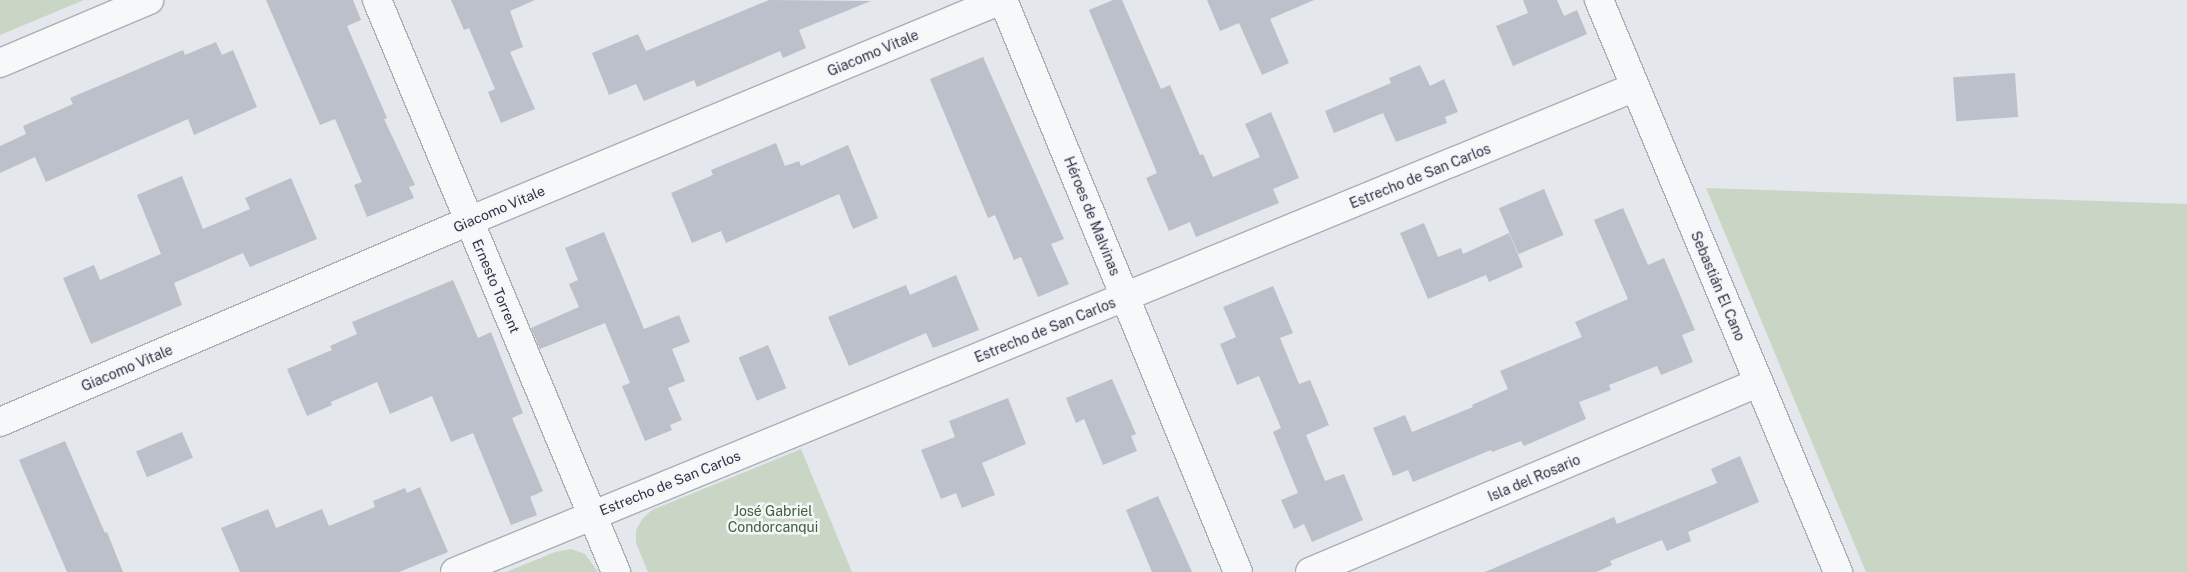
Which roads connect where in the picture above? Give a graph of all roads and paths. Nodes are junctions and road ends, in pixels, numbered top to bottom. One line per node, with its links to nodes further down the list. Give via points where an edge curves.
1 (149, 0): 5 (street)
2 (378, 0): 7 (street, Ernesto Torrent)
3 (1002, 0): 7 (street, Giacomo Vitale); 8 (street, Héroes de Malvinas)
4 (1599, 0): 6 (street, Sebastián El Cano)
5 (0, 63)
6 (1635, 87): 8 (street, Estrecho de San Carlos); 9 (street, Sebastián El Cano)
7 (469, 222): 10 (street, Giacomo Vitale); 11 (street, Ernesto Torrent)
8 (1126, 297): 11 (street, Estrecho de San Carlos); 14 (street, Héroes de Malvinas)
9 (1758, 384): 15 (street, Isla del Rosario); 16 (street, Sebastián El Cano)
10 (0, 422)
11 (592, 516): 12 (street, Estrecho de San Carlos); 13 (street, Ernesto Torrent)
12 (455, 572)
13 (616, 572)
14 (1238, 572)
15 (1310, 572)
16 (1838, 572)

